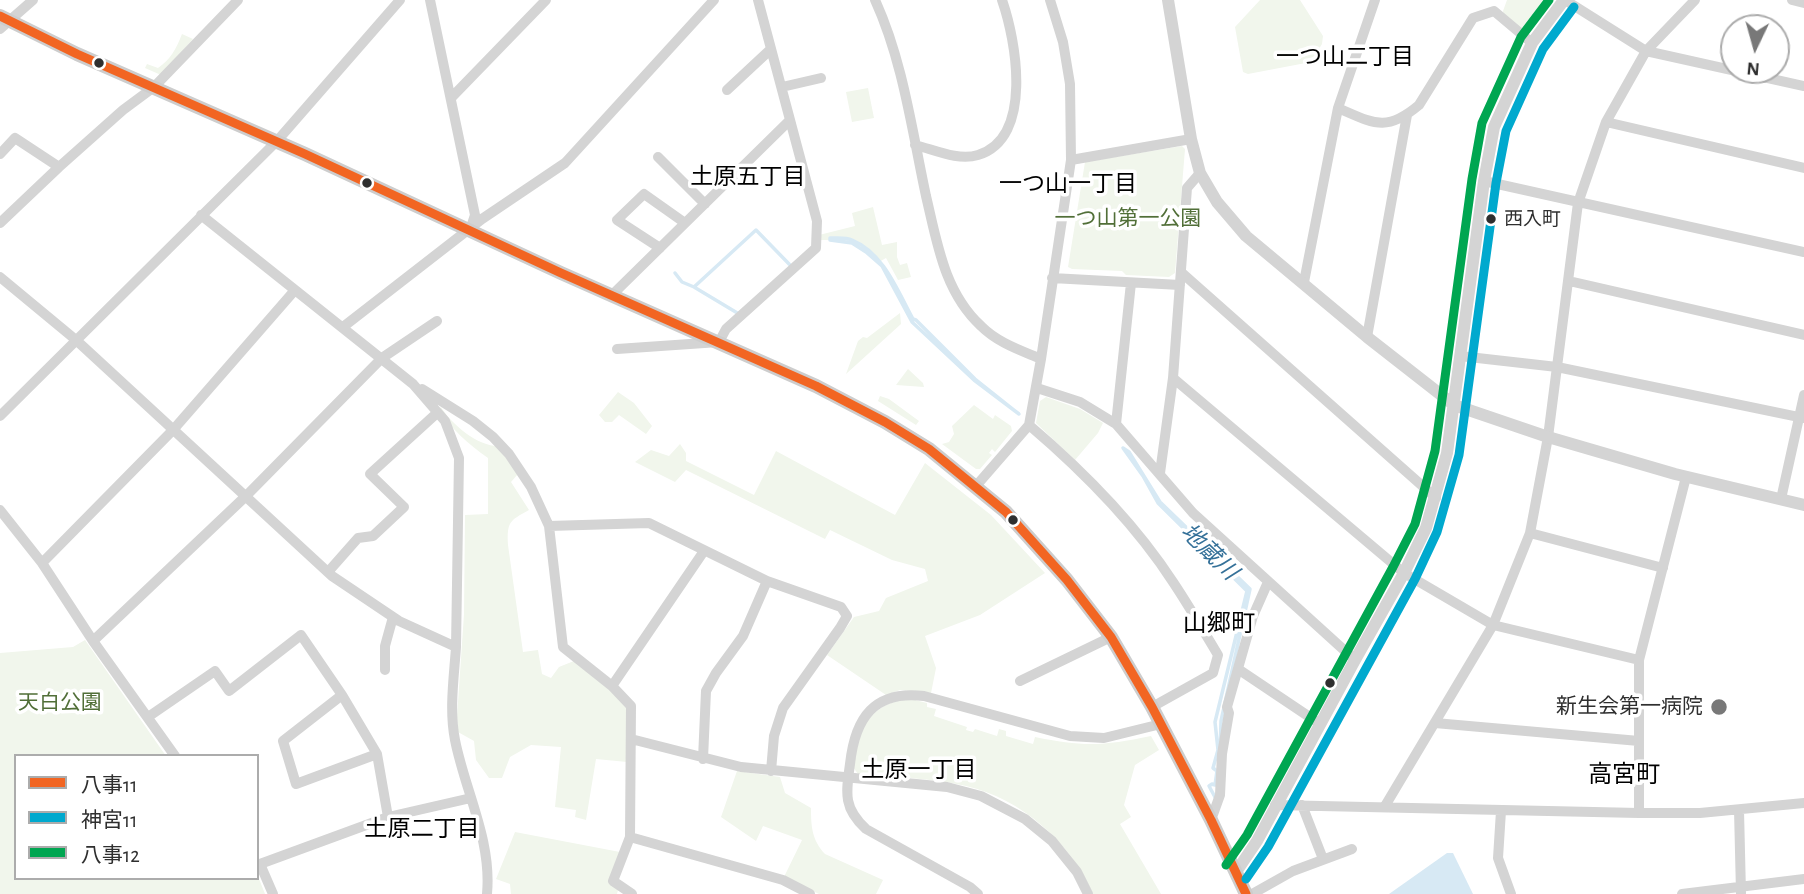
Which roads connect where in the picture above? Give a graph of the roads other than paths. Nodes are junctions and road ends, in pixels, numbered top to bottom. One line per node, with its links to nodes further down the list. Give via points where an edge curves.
1 (33, 0): 19 (street)
2 (238, 0): 25 (street)
3 (400, 0): 34 (street)
4 (430, 0): 28 (street)
5 (546, 0): 28 (street)
6 (714, 0): 48 (street, via 565,163)
7 (758, 0): 21 (street)
8 (875, 0): 35 (street, via 895,57)
9 (1002, 0): 35 (street, via 1016,58 1014,112 1008,131 995,146 978,155 957,156)
10 (1050, 0): 38 (street, via 1070,84)
11 (1168, 0): 33 (street)
12 (1376, 0): 29 (street)
13 (1500, 0): 18 (street)
14 (1564, 0): 20 (street); 22 (street)
15 (1695, 0): 22 (street)
16 (1792, 0): 17 (street)
17 (1804, 3)
18 (1494, 11): 20 (street); 30 (street, via 1473,18 1419,105)
19 (3, 22): 25 (main road)
20 (1532, 43): 42 (street, via 1494,127)
21 (771, 49): 26 (street); 27 (street)
22 (1646, 51): 24 (street); 32 (street)
23 (821, 78): 26 (street)
24 (1804, 86)
25 (155, 87): 34 (main road); 39 (street)
26 (782, 87): 31 (street)
27 (727, 90)
28 (451, 98): 48 (street, via 475,215)
29 (1338, 108): 30 (street, via 1375,124); 55 (street)
30 (1407, 115): 63 (street)
31 (790, 120): 44 (street); 65 (street, via 817,221 816,248 726,329)
32 (1606, 122): 40 (street); 43 (street)
33 (1191, 139): 38 (street); 41 (street)
34 (277, 141): 45 (street); 48 (main road)
35 (915, 145): 69 (street, via 952,289 981,327 1001,342)
36 (0, 153): 39 (street, via 15,138)
37 (658, 157): 44 (street)
38 (1071, 160): 53 (street)
39 (59, 167): 46 (street)
40 (1804, 168)
41 (1200, 173): 51 (street, via 1188,188); 55 (street, via 1246,236)
42 (1484, 181): 43 (street); 67 (street)
43 (1578, 203): 50 (street); 54 (street)
44 (705, 204): 47 (street)
45 (201, 215): 58 (street); 64 (street)
46 (0, 223)
47 (685, 223): 49 (street); 49 (street, via 645,194 617,220)
48 (470, 231): 59 (main road); 61 (street)
49 (660, 248): 59 (street)
50 (1804, 252)
51 (1182, 273): 57 (street); 87 (street)
52 (0, 276): 64 (street)
53 (1052, 278): 56 (street); 69 (street)
54 (1569, 281): 62 (street); 70 (street)
55 (1304, 282): 63 (street)
56 (1131, 283): 57 (street); 79 (street)
57 (1180, 285): 71 (street)
58 (295, 290): 61 (street); 81 (street)
59 (612, 295): 65 (main road)
60 (437, 321): 68 (street)
61 (343, 327): 68 (street)
62 (1804, 335)
63 (1367, 337): 75 (street)
64 (76, 340): 77 (street); 81 (street)
65 (719, 342): 66 (street); 85 (main road, via 877,417)
66 (617, 349)
67 (1460, 356): 70 (street); 75 (street)
68 (382, 358): 72 (street); 86 (street)
69 (1041, 359): 73 (street)
70 (1556, 367): 78 (street); 82 (street)
71 (1173, 378): 83 (street); 97 (street)
72 (414, 384): 76 (street); 91 (street, via 472,421 509,454)
73 (1037, 388): 79 (street, via 1080,402); 80 (street)
74 (1804, 395): 78 (street)
75 (1454, 405): 82 (street); 87 (street)
76 (437, 414): 96 (street, via 370,474 404,508 373,536 358,538); 104 (street, via 445,421 459,458)
77 (0, 416)
78 (1802, 417): 88 (street)
79 (1116, 424): 83 (street)
80 (1029, 425): 85 (street); 112 (street, via 1071,460 1137,533 1218,655 1213,673)
81 (173, 430): 86 (street); 94 (street)
82 (1548, 437): 84 (street); 92 (street)
83 (1160, 473): 99 (street, via 1193,513)
84 (1686, 477): 88 (street); 95 (street)
85 (976, 486): 102 (main road, via 1067,580)
86 (246, 496): 96 (street); 103 (street)
87 (1436, 498): 97 (street)
88 (1781, 499): 89 (street)
89 (1804, 505)
90 (0, 510): 94 (street)
91 (549, 526): 93 (street, via 649,523); 110 (street, via 563,647)
92 (1530, 533): 95 (street); 101 (street)
93 (704, 551): 98 (street); 110 (street)
94 (42, 563): 103 (street)
95 (1663, 568): 106 (street)
96 (328, 572): 100 (street)
97 (1404, 573): 101 (street); 105 (street)
98 (767, 582): 121 (street, via 743,636 706,691); 122 (street, via 841,607 847,616 783,708 774,736)
99 (1268, 582): 105 (street); 107 (street)
100 (393, 617): 104 (street); 108 (street, via 384,646)
101 (1493, 625): 106 (street); 114 (street)
102 (1111, 637): 109 (street); 112 (main road)
103 (93, 641): 113 (street)
104 (456, 647): 124 (street, via 452,716)
105 (1354, 660): 116 (street)
106 (1639, 660): 118 (street)
107 (1238, 669): 116 (street); 133 (street, via 1227,707 1220,795)
108 (385, 670)
109 (1020, 681)
110 (612, 685): 117 (street, via 631,706)
111 (342, 695): 113 (street, via 301,635 229,691 215,671); 120 (street); 120 (street, via 283,741 296,784)
112 (1152, 707): 115 (main road)
113 (148, 717): 119 (street)
114 (1435, 723): 118 (street); 128 (street)
115 (1161, 724): 123 (street, via 1104,738 1070,736 924,696 905,695 879,704 865,716 854,736); 133 (main road)
116 (1320, 724): 126 (street)
117 (631, 739): 121 (street); 134 (street)
118 (1639, 741): 131 (street)
119 (174, 754)
120 (377, 754): 132 (street)
121 (703, 759): 122 (street)
122 (771, 771): 123 (street)
123 (848, 777): 145 (street, via 848,806 866,829); 146 (street, via 947,787 1002,805 1025,818 1063,853)
124 (471, 798): 132 (street); 142 (street, via 484,845)
125 (1804, 803): 129 (street)
126 (1275, 805): 127 (street); 138 (street)
127 (1302, 805): 128 (street); 136 (street)
128 (1385, 806): 130 (street)
129 (1739, 810): 131 (street); 140 (street)
130 (1500, 811): 131 (street); 149 (street, via 1498,858)
131 (1639, 813)
132 (388, 817): 137 (street)
133 (1211, 820): 138 (main road)
134 (630, 837): 143 (street, via 613,881); 144 (street, via 783,880)
135 (1352, 849): 136 (street)
136 (1323, 859): 148 (street)
137 (259, 861): 141 (street)
138 (1236, 872): 147 (main road)
139 (1804, 879): 140 (street)
140 (1741, 891): 150 (street)
141 (273, 894)
142 (487, 894)
143 (632, 894)
144 (810, 894)
145 (978, 894)
146 (1088, 894)
147 (1246, 894)
148 (1252, 894)
149 (1511, 894)
150 (1682, 894)

